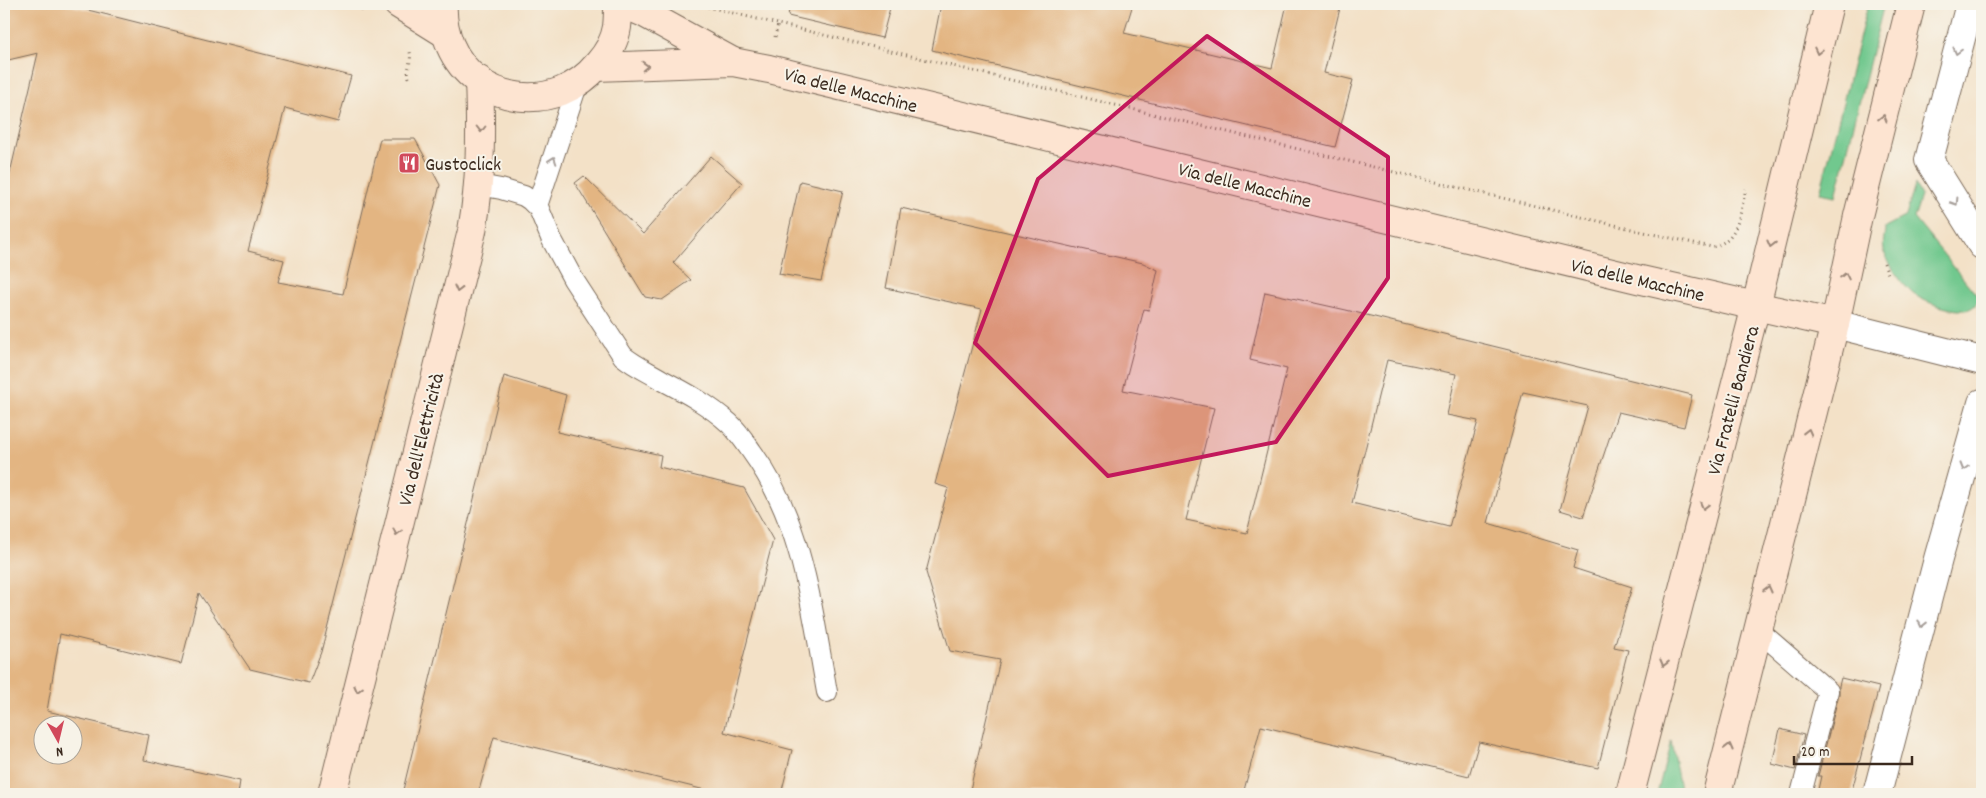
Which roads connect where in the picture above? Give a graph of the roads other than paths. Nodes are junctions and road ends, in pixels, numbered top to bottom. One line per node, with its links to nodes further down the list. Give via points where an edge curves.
1 (398, 4): 8 (street)
2 (443, 4): 8 (street)
3 (618, 4): 10 (street, via 617,28 606,54)
4 (623, 4): 9 (street, Via delle Macchine)
5 (1829, 4): 15 (street, Via Fratelli Bandiera, one-way to 15)
6 (1911, 4): 16 (street, one-way to 6, via 1858,216)
7 (1970, 4): 14 (street, one-way to 14, via 1929,160)
8 (446, 34): 11 (street, via 455,55)
9 (733, 62): 10 (street, Via delle Macchine, one-way to 9); 15 (street, Via delle Macchine)
10 (587, 74): 11 (street, via 565,91 538,98 510,96); 13 (lane, one-way to 10)
11 (479, 80): 12 (street, Via dell'Elettricità, one-way to 12)
12 (479, 186): 13 (lane, via 524,196); 21 (street, Via dell'Elettricità, one-way to 21, via 472,231)
13 (537, 206): 20 (lane, via 573,279 623,356 688,394 730,424 764,468 798,546)
14 (1982, 245)
15 (1756, 306): 16 (street, Via delle Macchine); 22 (street, Via Fratelli Bandiera, one-way to 22)
16 (1836, 324): 17 (street); 19 (street, one-way to 16)
17 (1982, 361)
18 (1982, 403): 25 (street, one-way to 25)
19 (1758, 630): 23 (street, one-way to 19); 24 (lane, via 1828,691)
20 (827, 692)
21 (332, 794)
22 (1630, 794)
23 (1717, 794)
24 (1801, 794)
25 (1878, 794)

